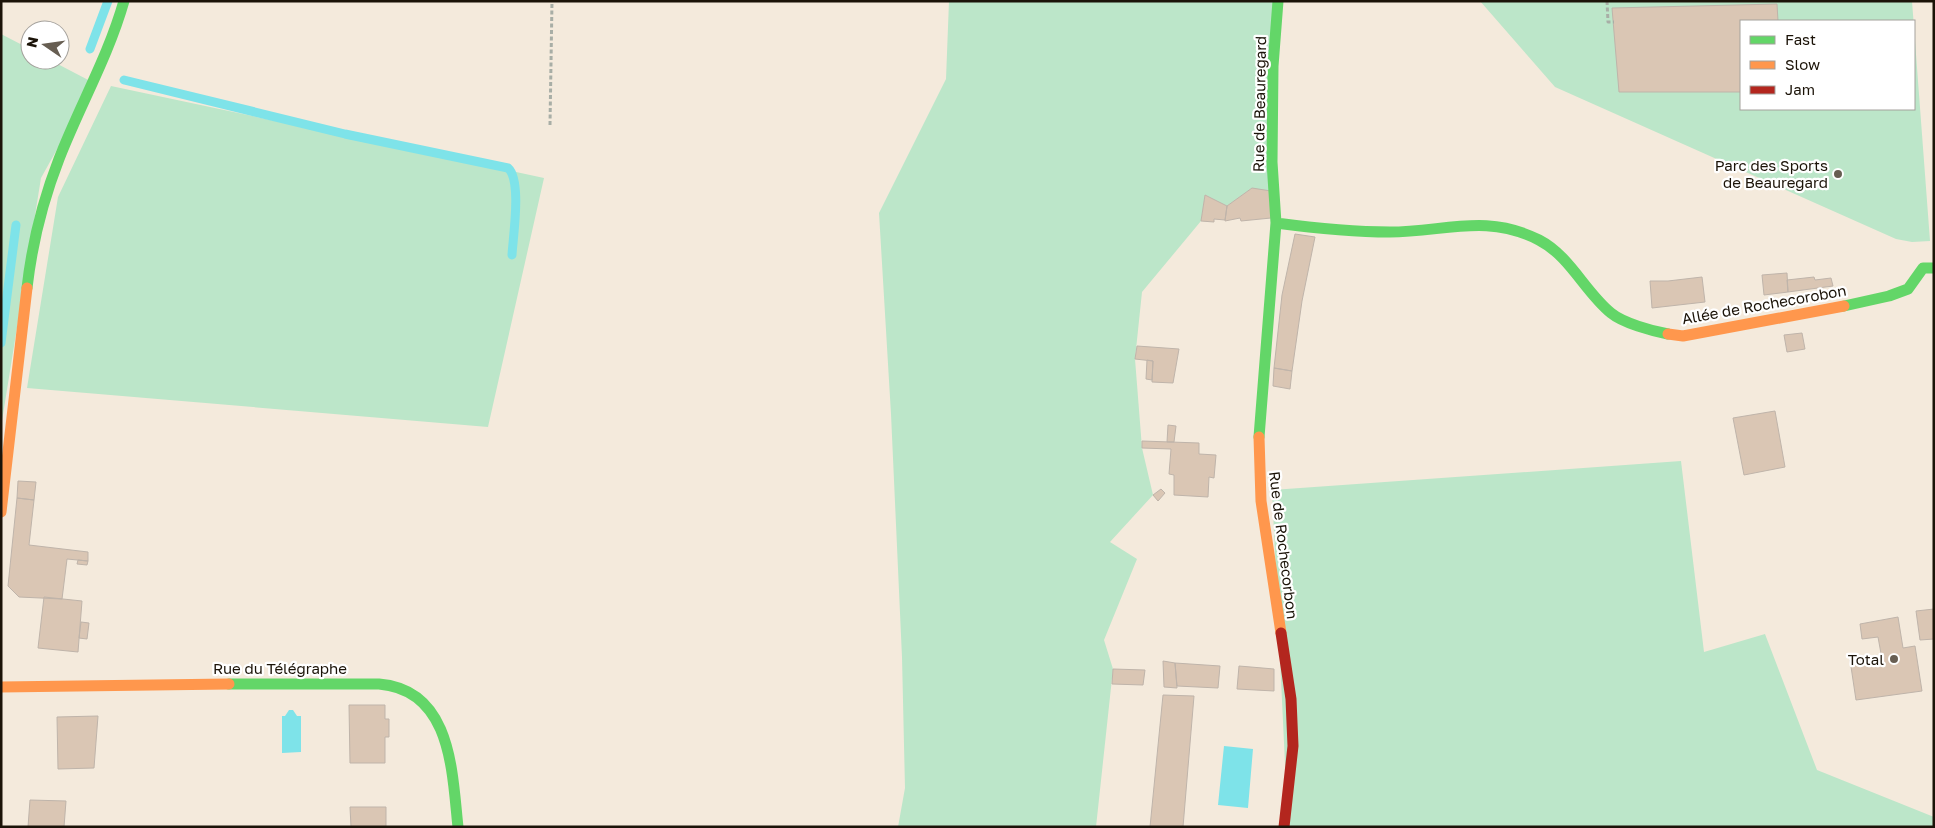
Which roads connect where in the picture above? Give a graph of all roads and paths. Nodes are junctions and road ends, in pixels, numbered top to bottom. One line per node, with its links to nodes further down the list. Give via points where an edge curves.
1 (124, 1): 10 (street, via 114,39 59,159 30,261)
2 (552, 1): 6 (path)
3 (1278, 1): 7 (street, Rue de Beauregard, via 1273,66)
4 (1607, 1): 5 (path, via 1608,22)
5 (1614, 22)
6 (550, 125)
7 (1274, 208): 8 (street, Rue de Rochecorbon)
8 (1276, 223): 9 (street, Allée de Rochecorobon, via 1392,232 1472,224 1502,227 1539,240 1554,250 1612,314 1652,331 1684,336 1889,296 1908,289); 13 (street, Rue de Rochecorbon, via 1258,443 1261,501 1291,699 1293,746)
9 (1928, 268)
10 (1, 512)
11 (1, 687): 12 (street, Rue du Télégraphe, via 344,683 392,686 422,701 438,720 447,743)
12 (458, 827)
13 (1284, 827)

